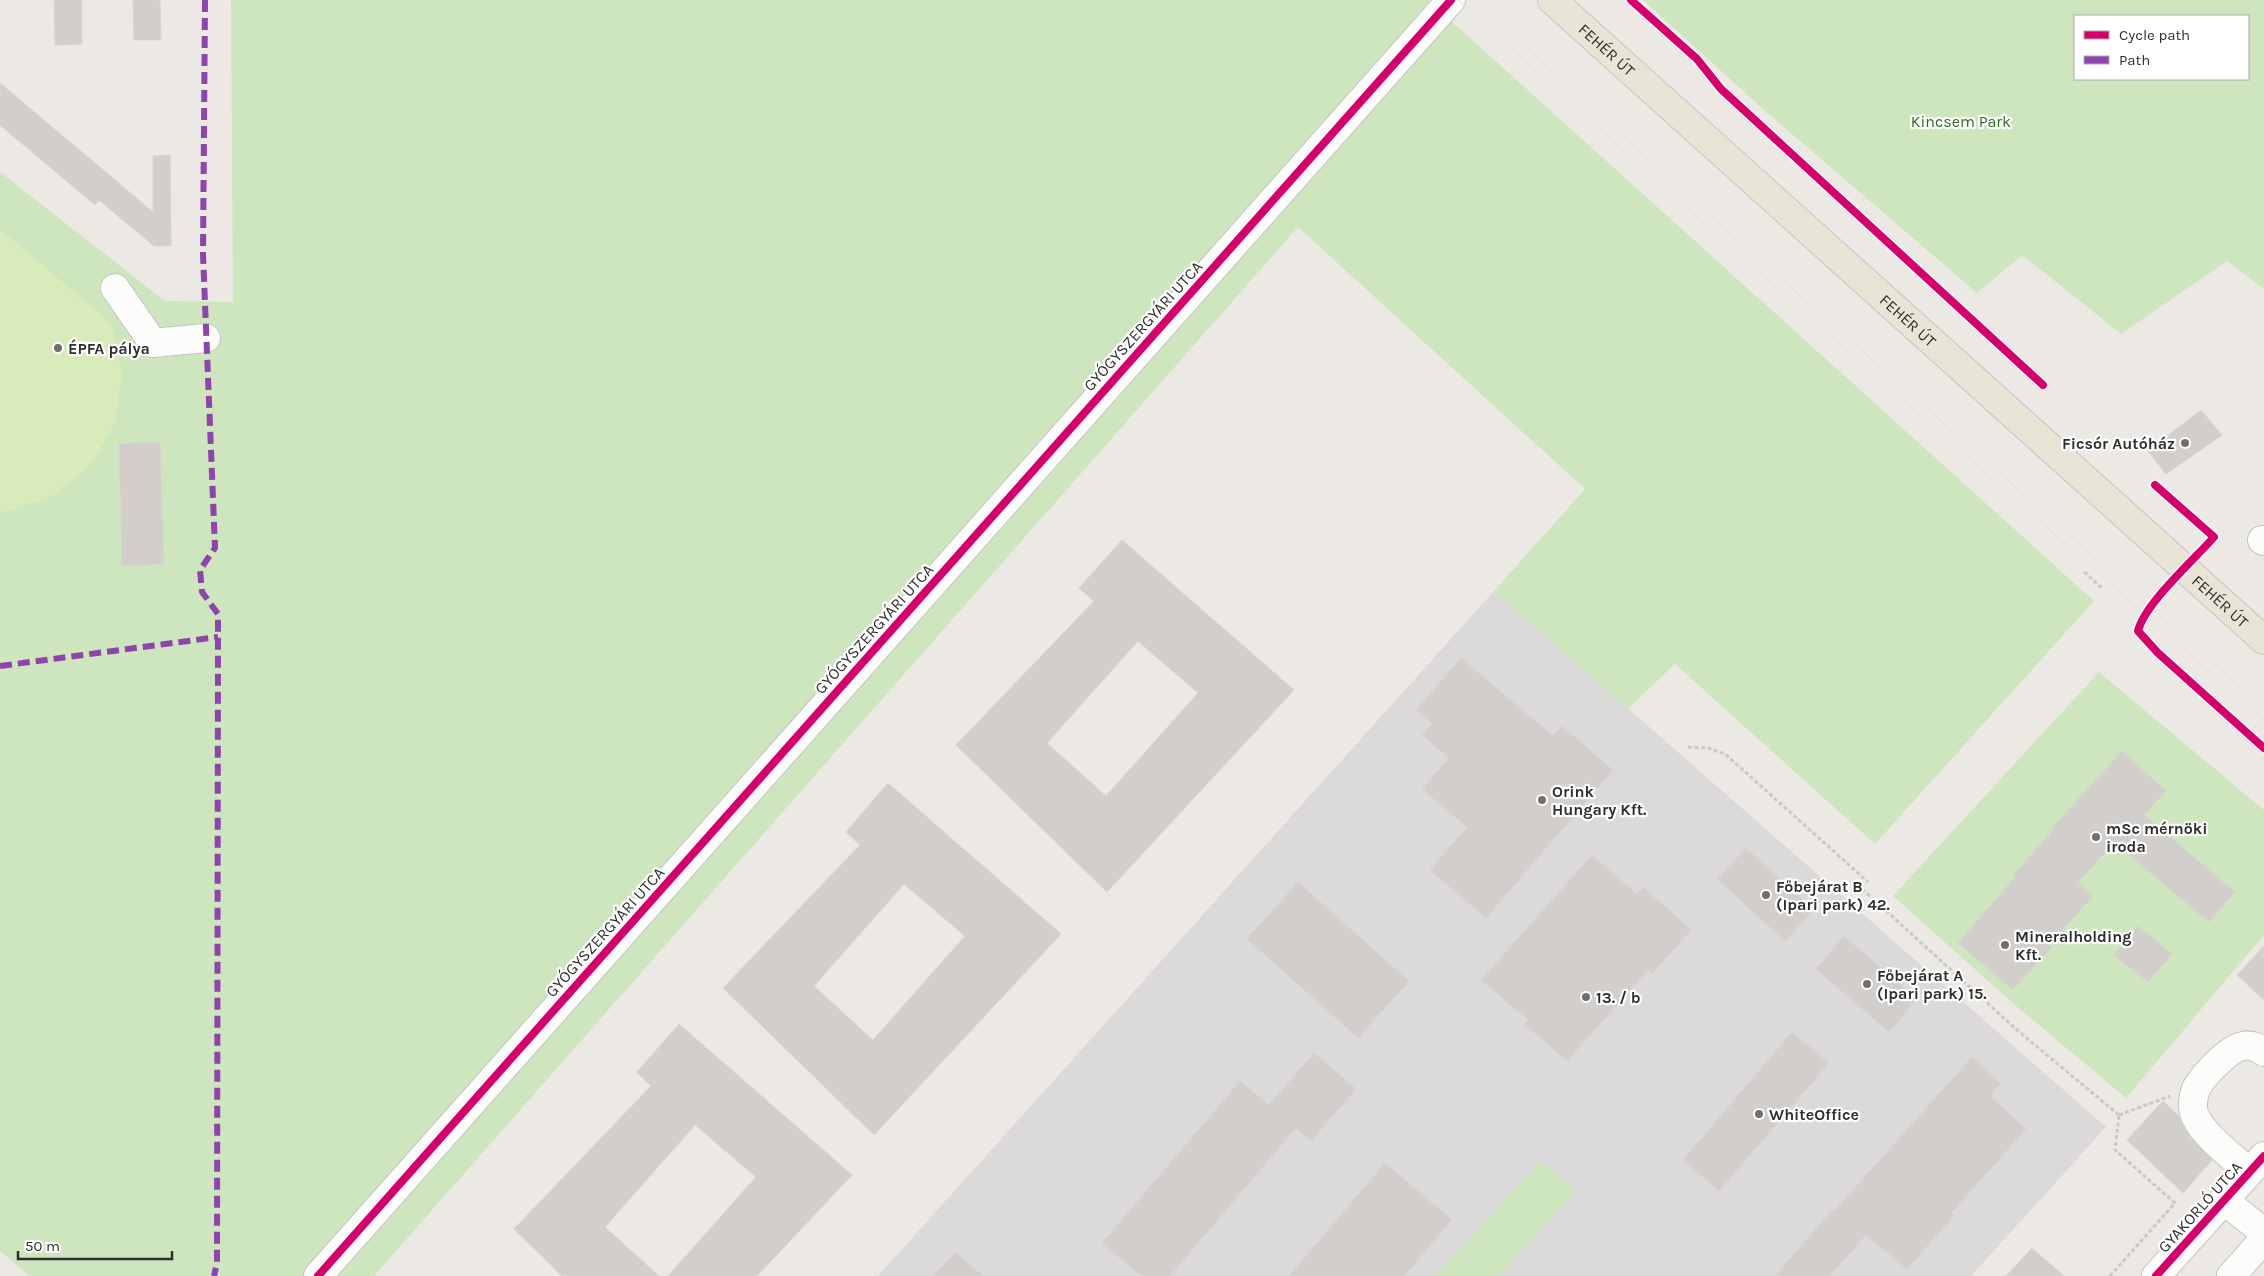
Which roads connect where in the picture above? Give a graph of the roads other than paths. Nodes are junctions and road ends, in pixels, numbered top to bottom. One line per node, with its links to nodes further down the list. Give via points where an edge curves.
1 (1450, 0): 11 (street, GYÓGYSZERGYÁRI UTCA)
2 (1552, 0): 5 (main road, FEHÉR ÚT)
3 (115, 288): 4 (street, via 153,343)
4 (206, 338)
5 (2264, 640)
6 (2264, 1052): 7 (street, via 2255,1046 2242,1046 2227,1053 2198,1087 2194,1098 2193,1112 2199,1124)
7 (2256, 1164): 8 (street, GYAKORLÓ UTCA)
8 (2223, 1200): 9 (street); 12 (street, GYAKORLÓ UTCA)
9 (2264, 1232)
10 (2264, 1239): 13 (street)
11 (318, 1276)
12 (2156, 1276)
13 (2231, 1276)

